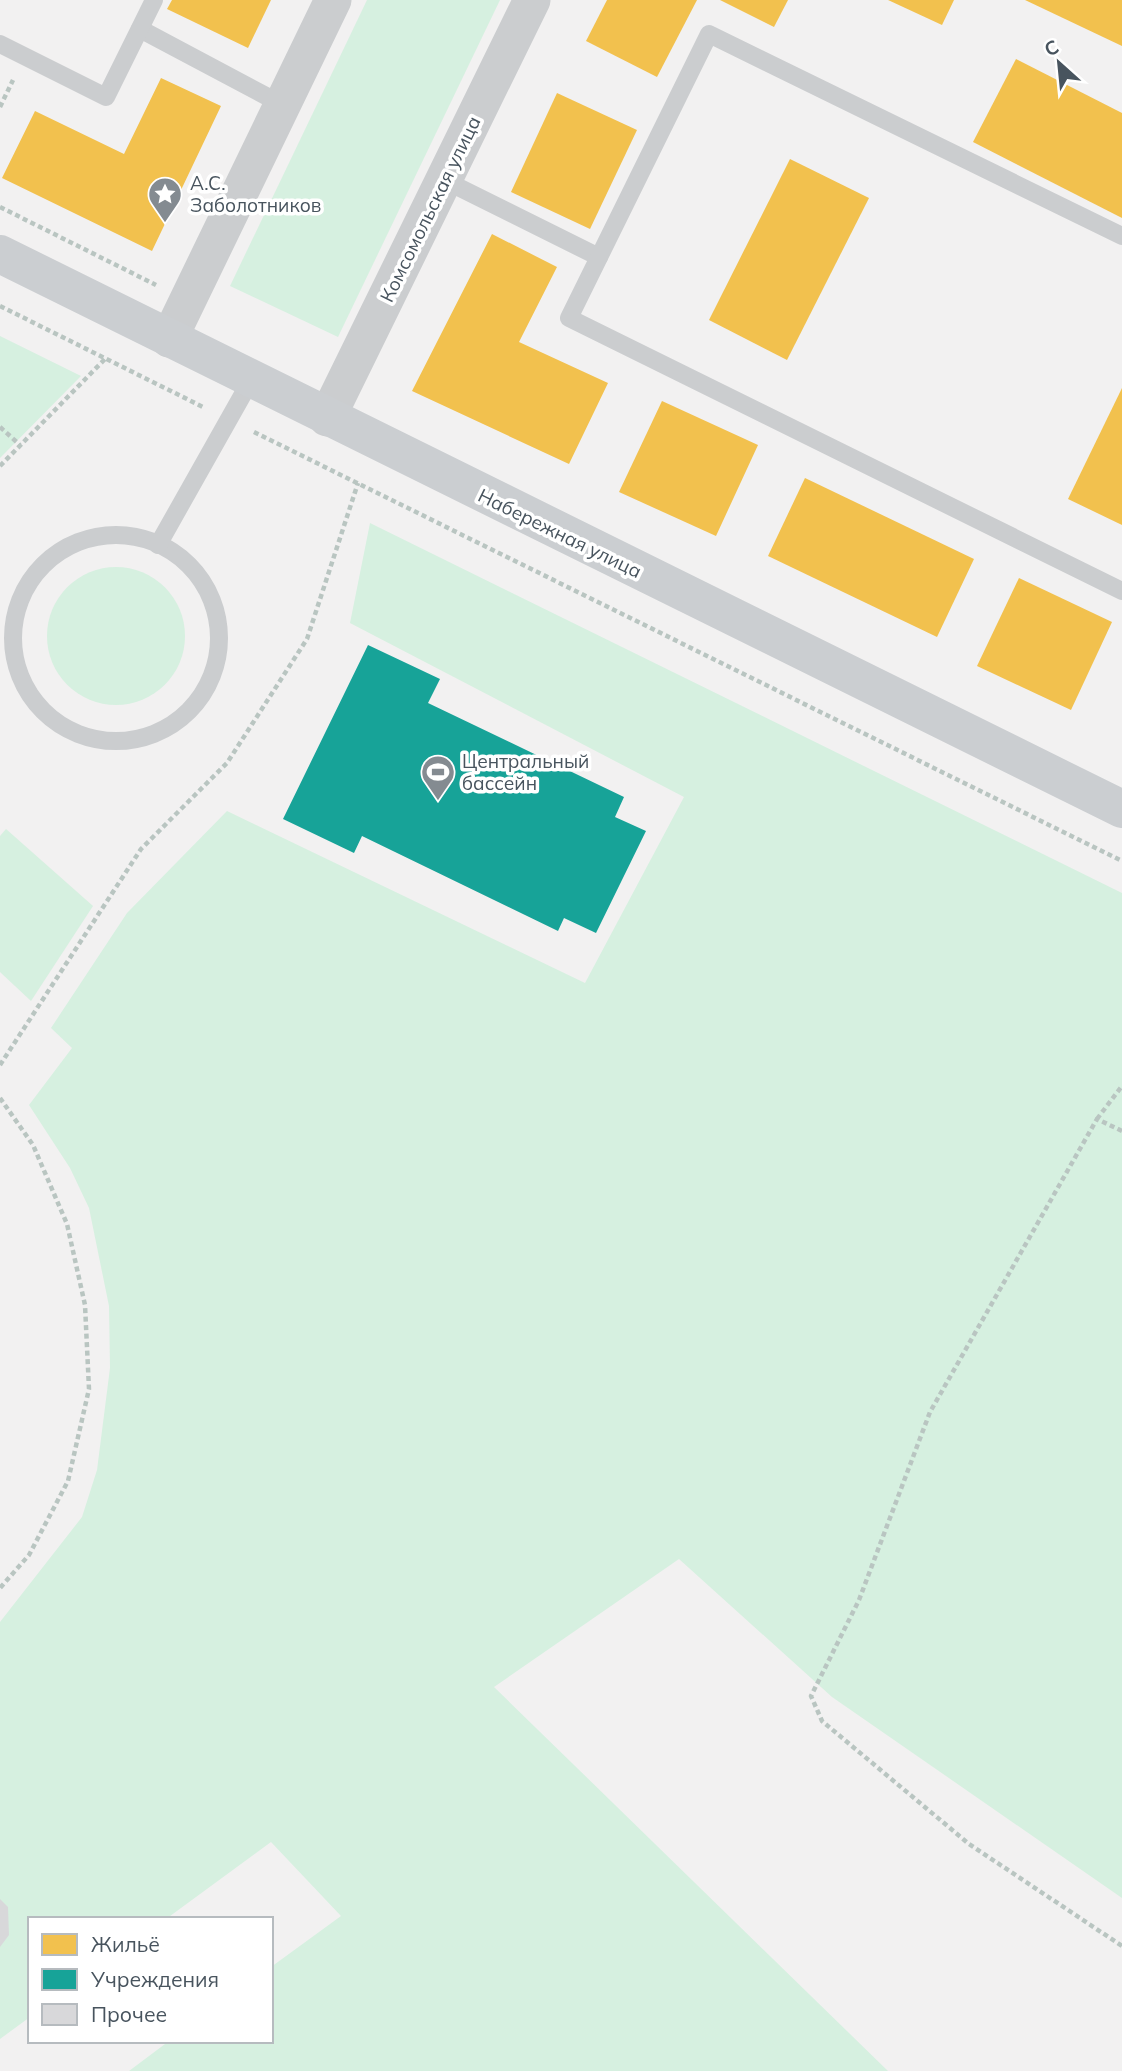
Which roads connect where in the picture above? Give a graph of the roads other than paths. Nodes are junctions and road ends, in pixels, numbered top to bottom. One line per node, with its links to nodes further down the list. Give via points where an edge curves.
1 (154, 0): 4 (lane)
2 (333, 0): 6 (street)
3 (532, 0): 7 (street, Комсомольская улица)
4 (140, 29): 5 (lane, via 106,97); 6 (lane)
5 (0, 44)
6 (283, 105): 11 (street)
7 (444, 180): 10 (lane); 13 (street, Комсомольская улица)
8 (1122, 236): 10 (lane, via 709,34)
9 (0, 254): 11 (street, Набережная улица)
10 (598, 257): 15 (lane, via 569,318)
11 (169, 339): 12 (street, Набережная улица)
12 (251, 380): 13 (street, Набережная улица); 14 (lane)
13 (327, 418): 16 (street, Набережная улица)
14 (158, 545): 14 (lane, via 137,537 103,536 70,545 41,566 22,595 12,628 15,663 28,695 52,721 82,737 117,742 150,736 180,720 202,695 216,665 219,631 212,599 194,570)
15 (1122, 591)
16 (1122, 810)

